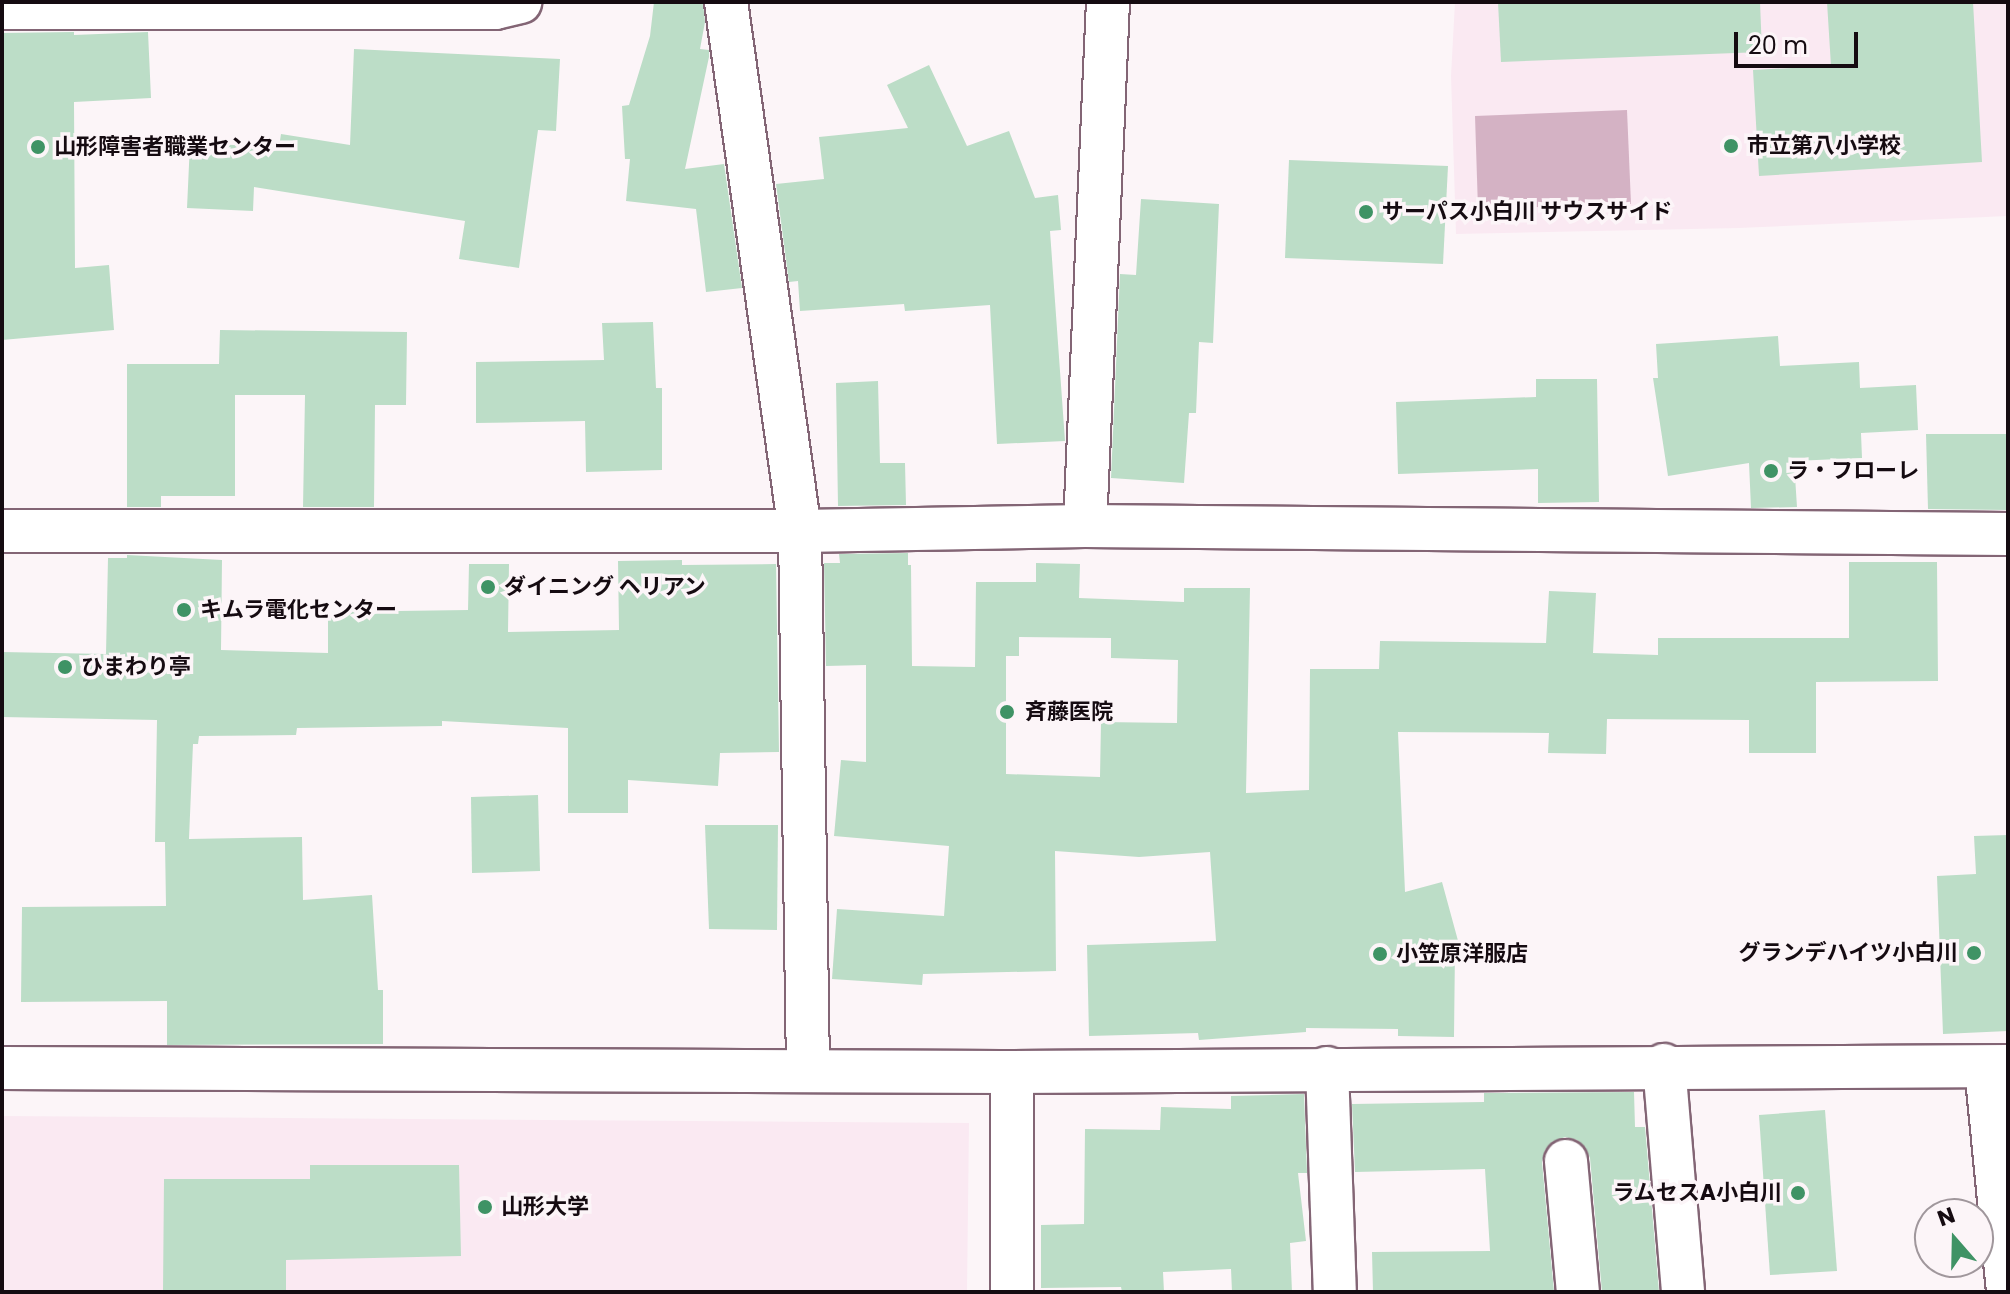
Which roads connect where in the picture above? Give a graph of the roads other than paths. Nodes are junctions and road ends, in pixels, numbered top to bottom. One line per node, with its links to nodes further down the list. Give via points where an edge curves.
1 (520, 2): 4 (street, via 495,8)
2 (726, 2): 8 (street)
3 (1108, 2): 6 (street)
4 (135, 4): 5 (street)
5 (2, 8)
6 (1085, 526): 8 (street); 9 (street)
7 (2, 531): 8 (street)
8 (800, 531): 14 (street)
9 (2008, 534)
10 (1664, 1065): 11 (street); 13 (street); 21 (street)
11 (1997, 1067): 17 (street)
12 (2, 1068): 14 (street)
13 (1327, 1068): 15 (street); 19 (street)
14 (808, 1071): 15 (street)
15 (1012, 1072): 18 (street)
16 (1566, 1161): 20 (street)
17 (2008, 1290)
18 (1012, 1292)
19 (1335, 1292)
20 (1578, 1292)
21 (1683, 1292)

